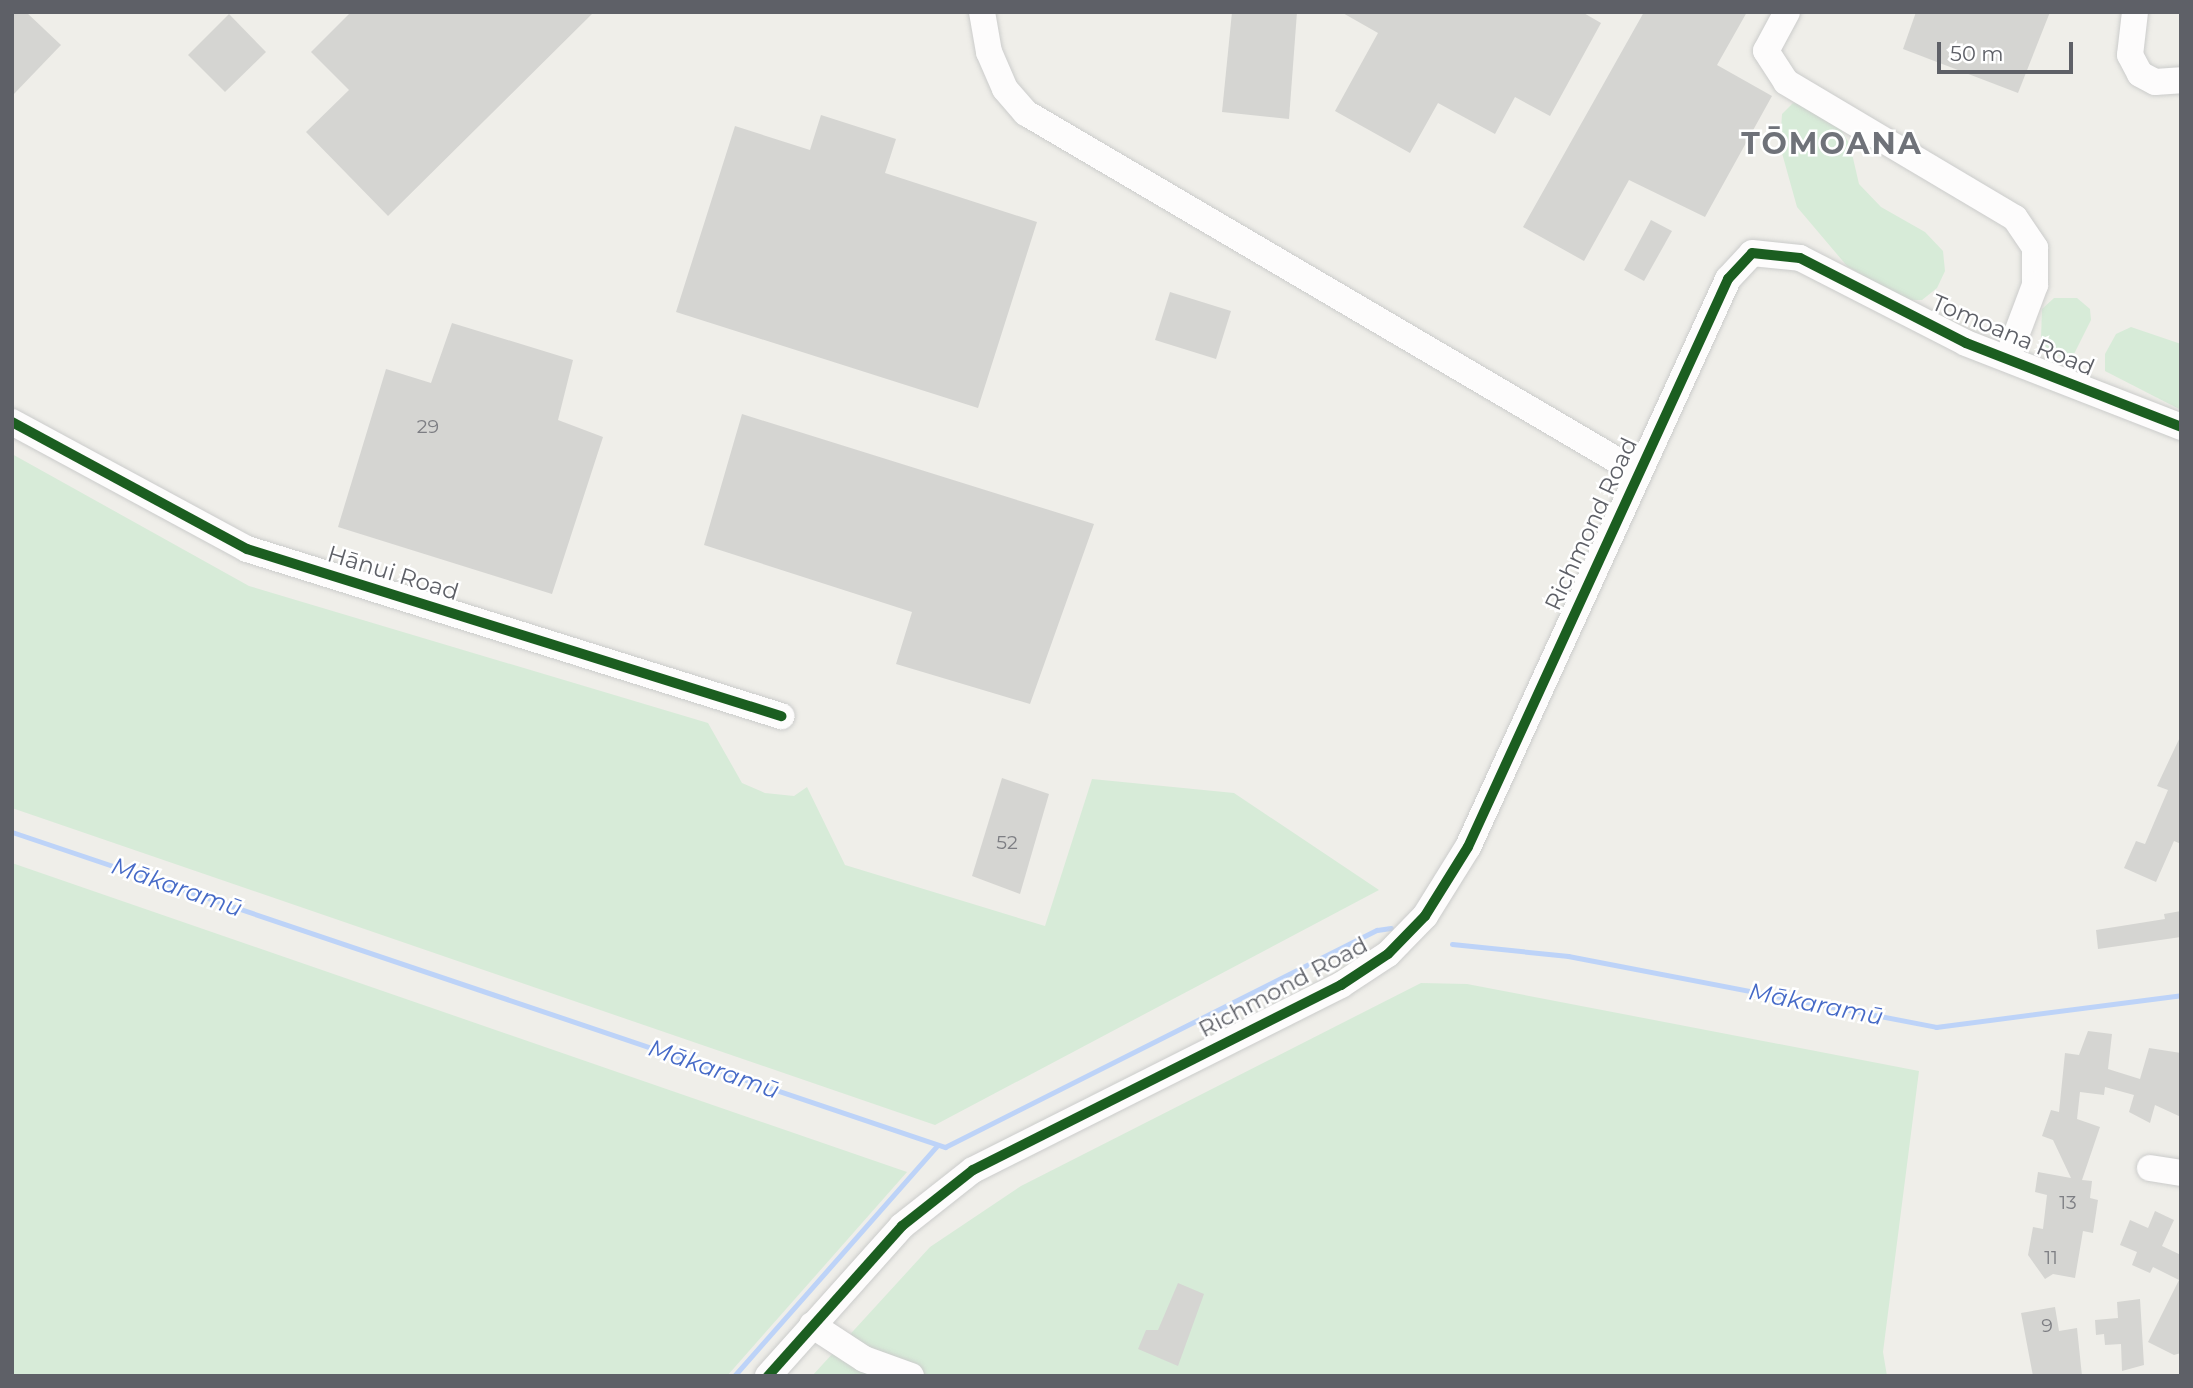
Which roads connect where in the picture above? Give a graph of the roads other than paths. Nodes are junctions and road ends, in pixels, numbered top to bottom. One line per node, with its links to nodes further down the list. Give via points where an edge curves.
1 (982, 12): 9 (street, via 989,52 1005,89 1026,113)
2 (1787, 12): 6 (street, via 1766,51 1786,82 2015,218 2035,248 2035,285)
3 (2135, 12): 4 (street, via 2130,55 2140,75 2155,82)
4 (2181, 80)
5 (1752, 253): 6 (street, Tomoana Road, via 1800,258 1966,342); 9 (street, Richmond Road, via 1728,279)
6 (2008, 356): 8 (street, Tomoana Road)
7 (12, 422): 10 (street, Hānui Road, via 247,550)
8 (2181, 427)
9 (1637, 472): 13 (street, Richmond Road, via 1468,847 1440,895 1407,936 1378,960 1311,1001 973,1170 902,1226)
10 (781, 716)
11 (2150, 1168): 12 (street)
12 (2181, 1173)
13 (812, 1325): 14 (street, Richmond Road); 15 (street, via 863,1359)
14 (768, 1376)
15 (911, 1376)

